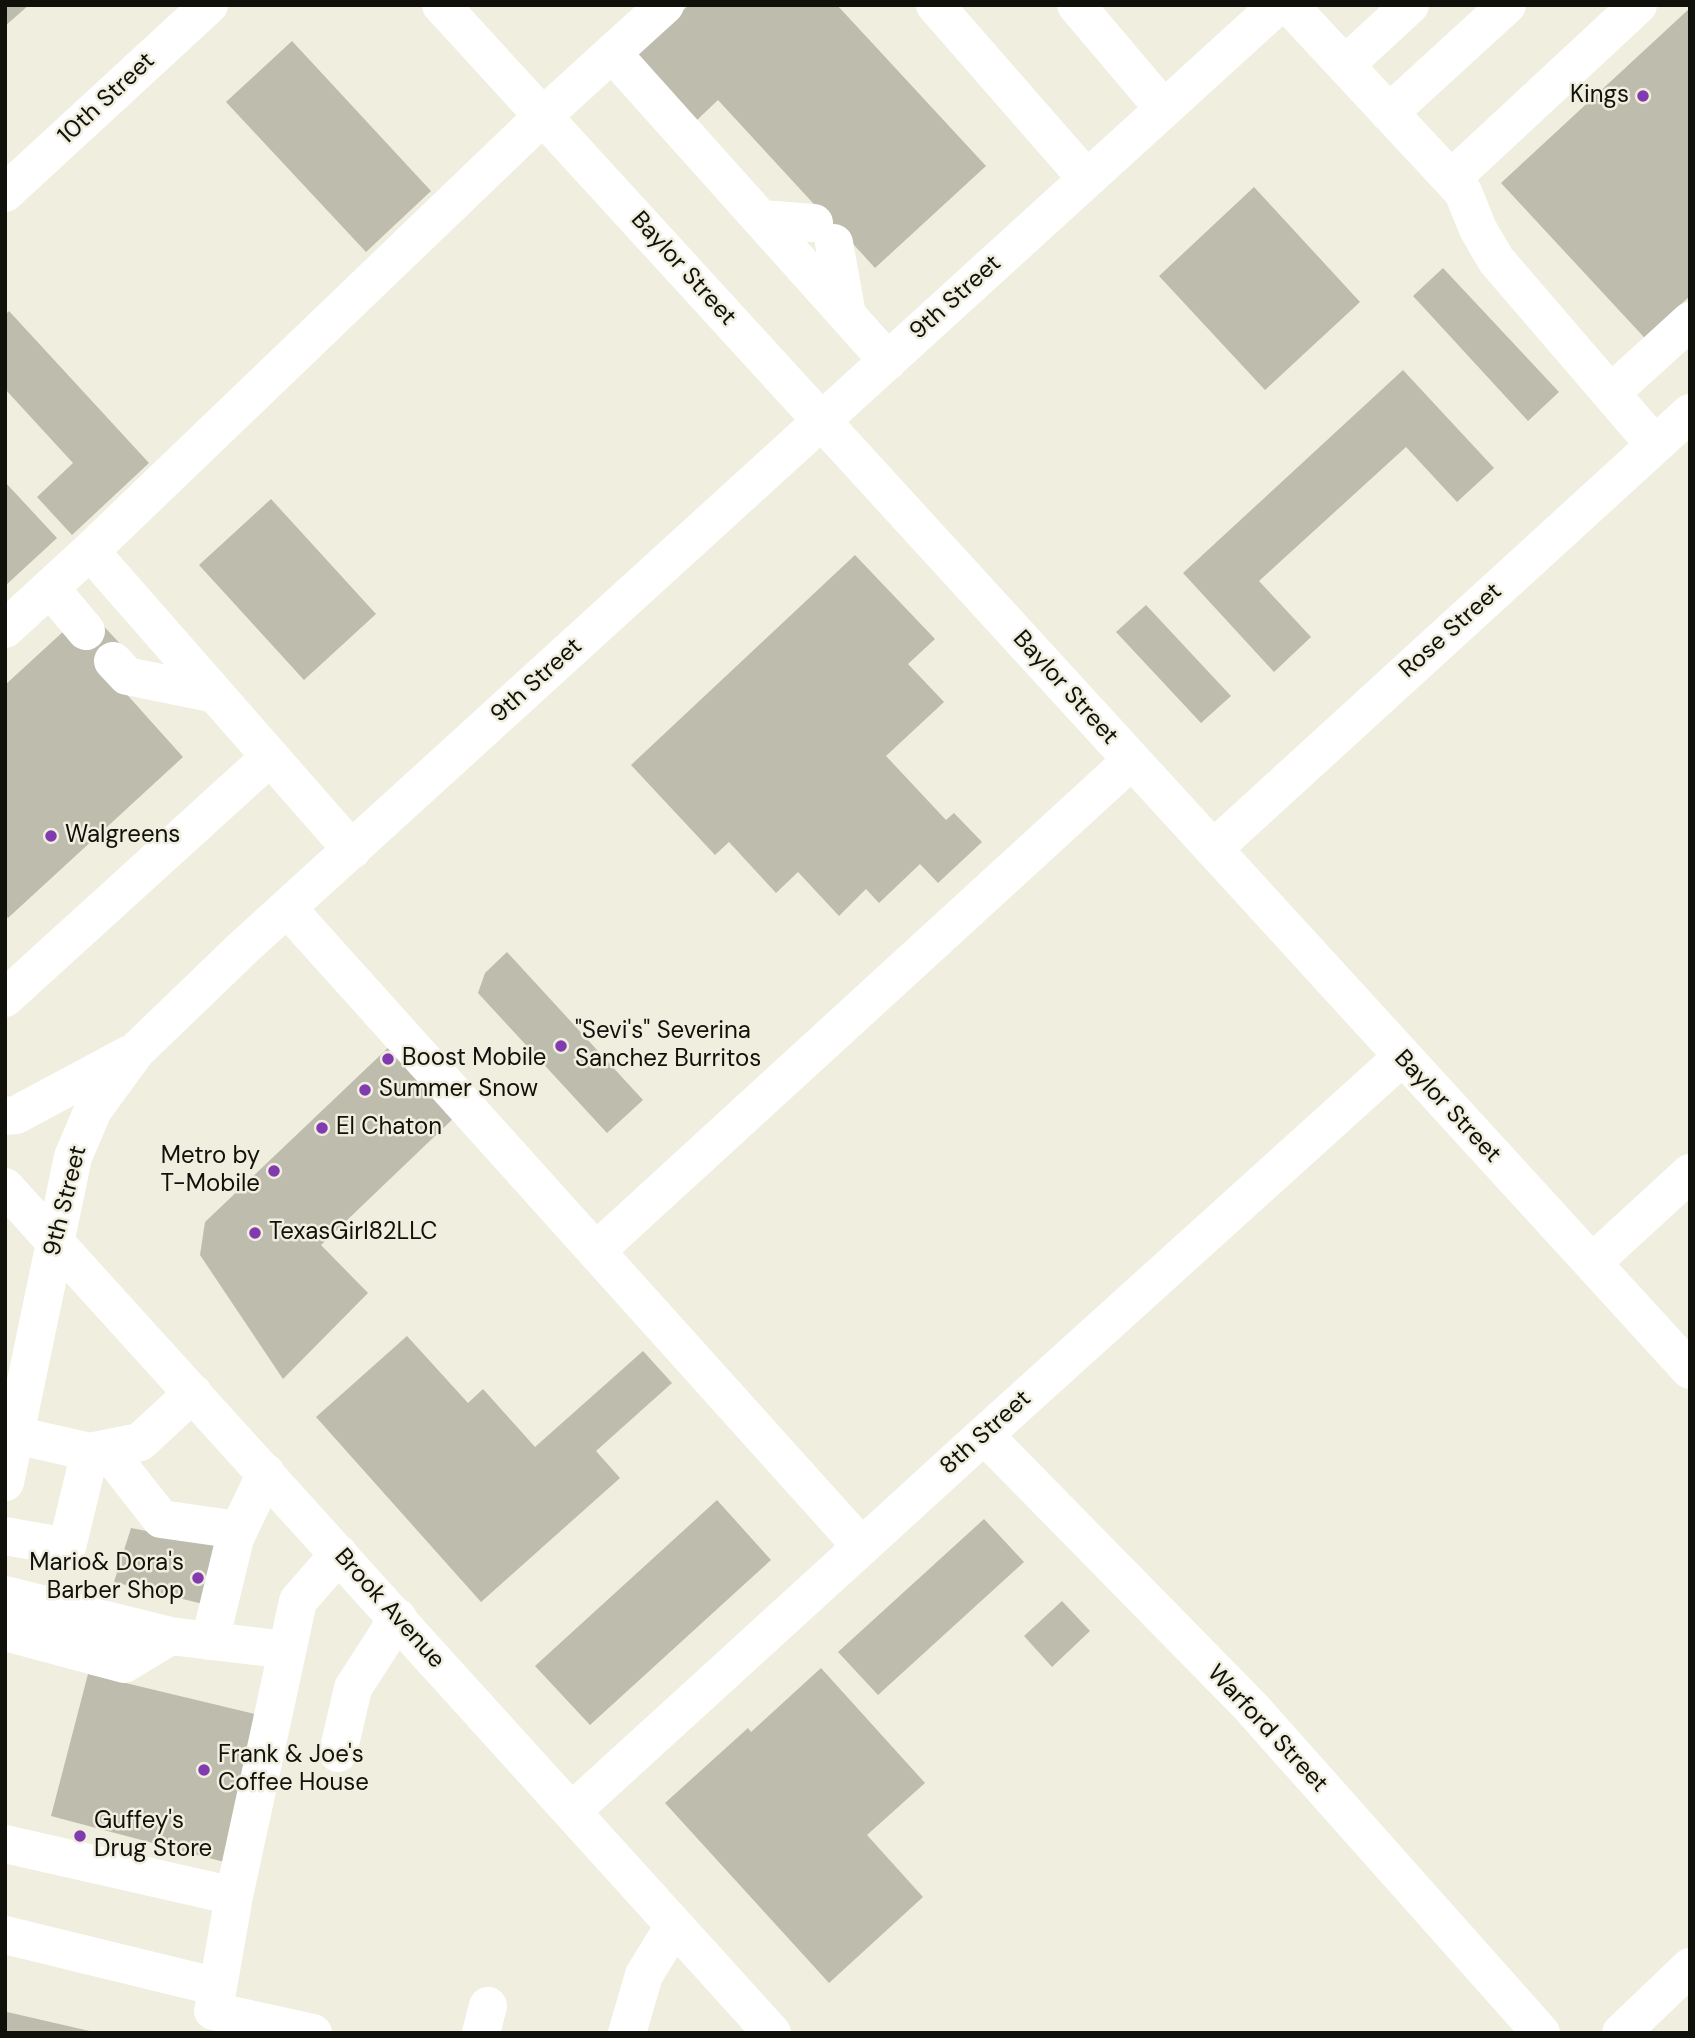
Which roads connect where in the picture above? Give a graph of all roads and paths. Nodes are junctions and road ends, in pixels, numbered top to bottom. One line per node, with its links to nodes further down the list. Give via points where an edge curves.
1 (209, 5): 18 (street, 10th Street)
2 (442, 5): 15 (street, Baylor Street)
3 (665, 5): 11 (street)
4 (935, 5): 16 (street)
5 (1076, 5): 13 (street)
6 (1278, 5): 13 (street, 9th Street)
7 (1289, 5): 12 (street)
8 (1410, 5): 12 (street)
9 (1507, 5): 14 (street)
10 (1638, 5): 17 (street)
11 (612, 53): 15 (street); 19 (street)
12 (1345, 65): 14 (street)
13 (1164, 109): 16 (street, 9th Street)
14 (1389, 113): 17 (street)
15 (543, 116): 25 (street, Baylor Street); 27 (street)
16 (1087, 179): 22 (street, 9th Street)
17 (1451, 179): 23 (street, via 1463,192 1496,260)
18 (5, 193)
19 (761, 219): 20 (street); 20 (street, via 824,233)
20 (847, 314): 22 (street)
21 (1690, 321): 23 (street)
22 (888, 361): 25 (street, 9th Street)
23 (1611, 393): 26 (street)
24 (1690, 414): 26 (street, Rose Street)
25 (822, 421): 34 (street, Baylor Street); 35 (street, 9th Street)
26 (1655, 445): 36 (street, Rose Street)
27 (90, 551): 28 (street); 32 (street)
28 (50, 588): 29 (street); 30 (street)
29 (5, 629)
30 (86, 631)
31 (113, 661): 32 (street, via 127,676)
32 (215, 694): 33 (street)
33 (270, 757): 35 (street); 38 (street)
34 (1132, 760): 36 (street, Baylor Street); 45 (street)
35 (352, 849): 37 (street, 9th Street)
36 (1213, 849): 40 (street, Baylor Street)
37 (287, 908): 39 (street, 9th Street); 45 (street)
38 (5, 998)
39 (136, 1051): 41 (street, via 16,1115); 44 (street, 9th Street, via 93,1110 73,1157)
40 (1402, 1057): 46 (street, Baylor Street); 50 (street, 8th Street)
41 (5, 1116)
42 (1690, 1173): 46 (street)
43 (5, 1187): 44 (street, Brook Avenue)
44 (55, 1241): 48 (street, Brook Avenue); 49 (street, 9th Street)
45 (596, 1251): 56 (street)
46 (1592, 1263): 47 (street, Baylor Street)
47 (1690, 1370)
48 (193, 1393): 51 (street, via 140,1442); 52 (street, Brook Avenue)
49 (15, 1434): 51 (street); 53 (street, 9th Street)
50 (984, 1435): 56 (street, 8th Street); 75 (street, Warford Street, via 1250,1706)
51 (98, 1451): 54 (street, via 161,1520); 55 (street, via 67,1547)
52 (266, 1474): 54 (street); 57 (street, Brook Avenue)
53 (5, 1482)
54 (238, 1530): 62 (street)
55 (5, 1536)
56 (862, 1547): 65 (street, 8th Street)
57 (339, 1554): 59 (street, Brook Avenue); 63 (street, via 298,1601)
58 (5, 1595): 61 (street)
59 (398, 1618): 64 (street, via 353,1688); 65 (street, Brook Avenue)
60 (5, 1632): 61 (street, via 124,1664)
61 (170, 1636): 62 (street)
62 (210, 1641): 63 (street)
63 (287, 1650): 67 (street)
64 (338, 1752)
65 (572, 1811): 68 (street, Brook Avenue)
66 (5, 1844): 67 (street)
67 (234, 1896): 71 (street)
68 (674, 1926): 73 (street, via 644,1975); 74 (street, Brook Avenue)
69 (5, 1934): 71 (street)
70 (1690, 1967): 76 (street)
71 (213, 2010): 72 (street)
72 (313, 2033)
73 (628, 2033)
74 (772, 2033)
75 (1541, 2033)
76 (1621, 2033)

